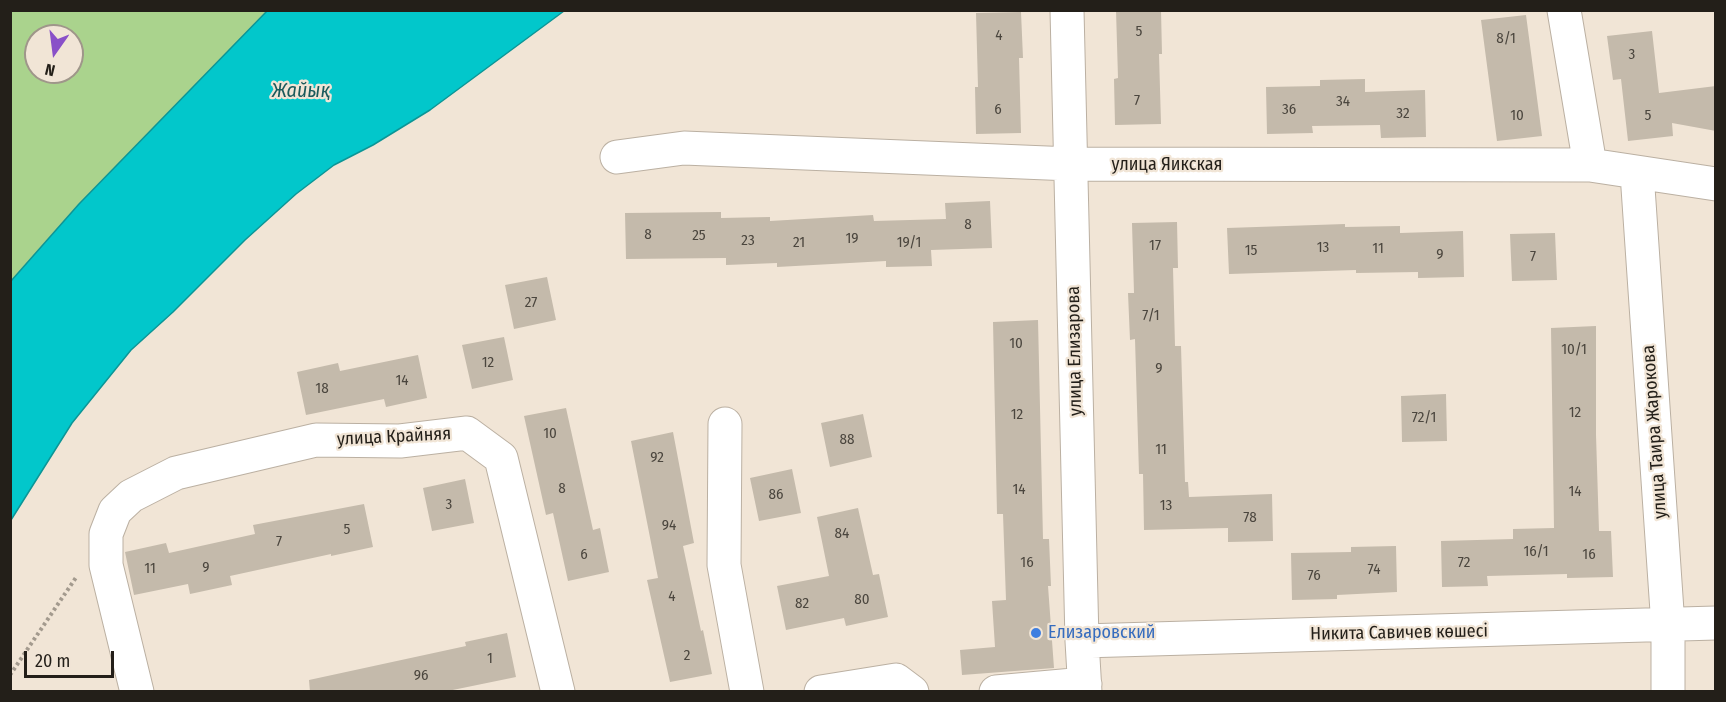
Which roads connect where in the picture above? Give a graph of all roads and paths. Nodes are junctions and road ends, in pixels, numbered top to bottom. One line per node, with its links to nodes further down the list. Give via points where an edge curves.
1 (1067, 10): 4 (street, улица Елизарова)
2 (1564, 10): 5 (street)
3 (617, 157): 4 (street, улица Яикская, via 684,148)
4 (1071, 164): 5 (street, улица Яикская); 12 (street, улица Елизарова)
5 (1590, 165): 6 (street, улица Яикская)
6 (1637, 173): 7 (street, улица Яикская); 11 (street, улица Таира Жарокова)
7 (1716, 184)
8 (725, 424): 17 (street, via 724,565)
9 (106, 534): 13 (path); 15 (street, via 106,565); 16 (street, улица Крайняя, via 115,511 130,496 176,473 316,440 400,441 467,433 501,458)
10 (1716, 623): 11 (street, Никита Савичев көшесі)
11 (1668, 626): 12 (street, Никита Савичев көшесі); 21 (street, улица Таира Жарокова)
12 (1082, 641): 14 (street, улица Елизарова)
13 (10, 675)
14 (1085, 688): 20 (street)
15 (137, 692)
16 (558, 692)
17 (747, 692)
18 (821, 692): 19 (street, via 896,680)
19 (912, 692)
20 (996, 692)
21 (1668, 692)

